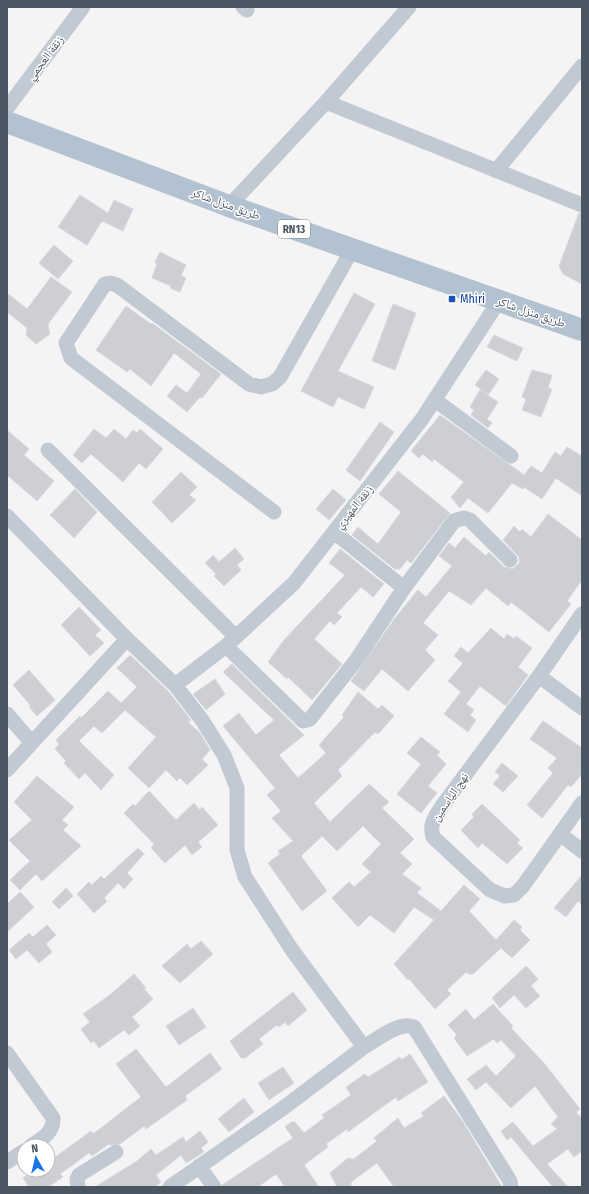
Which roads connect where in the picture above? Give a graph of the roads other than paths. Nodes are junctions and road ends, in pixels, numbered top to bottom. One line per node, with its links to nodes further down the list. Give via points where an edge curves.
1 (83, 7): 5 (street, زنقة العجمي)
2 (409, 7): 4 (street)
3 (582, 66): 6 (street)
4 (326, 102): 6 (street); 8 (street)
5 (7, 119): 8 (main road, طريق منزل شاكر / RN13)
6 (496, 171): 7 (street)
7 (582, 204)
8 (229, 206): 9 (main road, طريق منزل شاكر / RN13)
9 (352, 250): 10 (main road, طريق منزل شاكر / RN13); 15 (street, via 284,371 272,384 266,386 249,384 110,282 105,284 66,343 71,358)
10 (499, 300): 11 (main road, طريق منزل شاكر / RN13); 12 (street, زنقة المهيري)
11 (582, 330)
12 (435, 400): 14 (street); 17 (street, زنقة المهيري)
13 (48, 450): 22 (street)
14 (511, 456)
15 (274, 512)
16 (7, 516): 21 (street)
17 (334, 532): 19 (street); 22 (street, زنقة المهيري, via 294,583)
18 (510, 560): 19 (street, via 470,520 458,519 446,529)
19 (404, 588): 22 (street, via 357,660 310,719 303,721)
20 (582, 614): 23 (street, نهج الياسمين)
21 (127, 639): 24 (street); 27 (street)
22 (231, 642): 24 (street, زنقة المهيري)
23 (540, 676): 25 (street); 30 (street, نهج الياسمين, via 442,806 430,829 432,837 490,890 505,896 514,895 523,886)
24 (175, 684): 32 (street, via 224,755 237,788 237,850 245,877 292,950)
25 (582, 708)
26 (7, 714): 27 (street)
27 (31, 742): 28 (street)
28 (7, 770)
29 (582, 802): 30 (street, نهج الياسمين)
30 (560, 834): 31 (street)
31 (582, 851)
32 (364, 1048): 38 (street, via 286,1106); 42 (street, via 407,1024 414,1027 510,1180)
33 (7, 1053): 34 (street, via 53,1118 54,1124 50,1131)
34 (41, 1138)
35 (116, 1152): 39 (street, via 79,1175)
36 (16, 1156): 37 (street)
37 (7, 1162)
38 (198, 1166): 40 (street); 41 (street)
39 (78, 1187)
40 (170, 1187)
41 (214, 1187)
42 (511, 1187)

